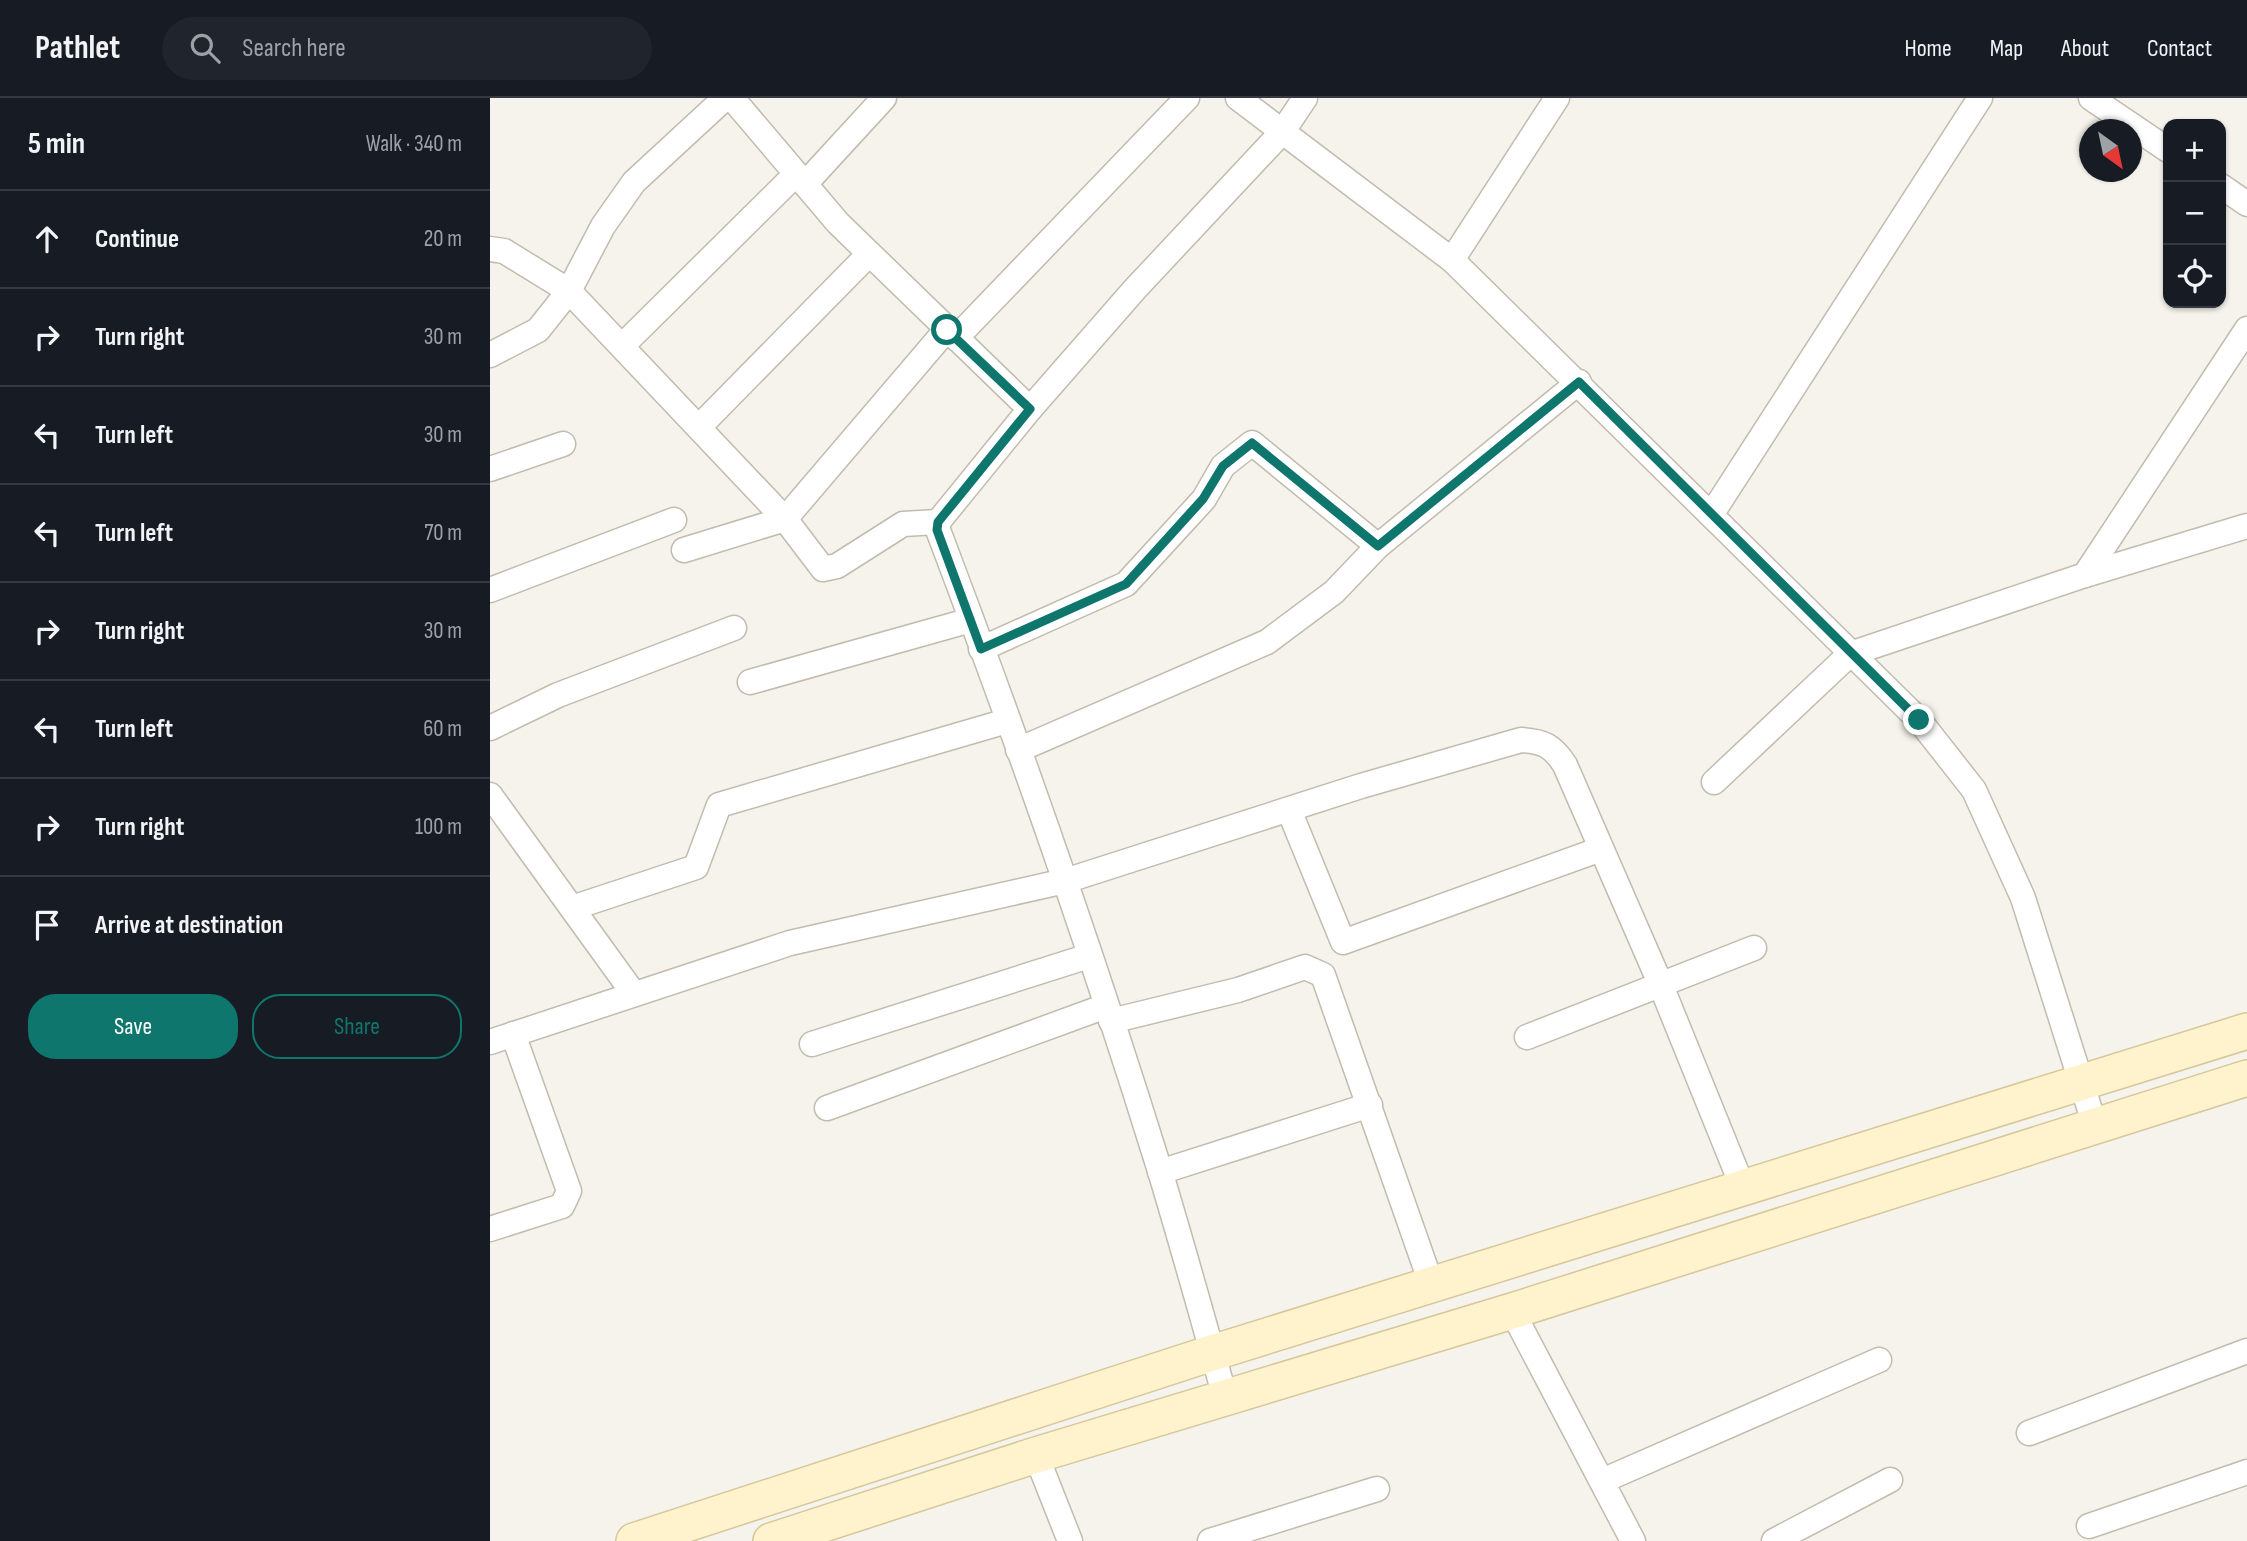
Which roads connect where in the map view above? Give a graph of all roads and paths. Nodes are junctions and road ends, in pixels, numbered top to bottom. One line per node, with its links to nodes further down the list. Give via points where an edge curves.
1 (725, 98): 18 (street, via 634,182 603,226)
2 (733, 98): 12 (street)
3 (884, 98): 12 (street)
4 (1187, 98): 20 (street)
5 (1238, 98): 10 (street)
6 (1305, 98): 10 (street)
7 (1557, 98): 17 (street)
8 (1980, 98): 28 (street)
9 (2091, 98): 11 (street)
10 (1283, 131): 17 (street); 24 (street)
11 (2163, 147)
12 (801, 179): 16 (street); 21 (street)
13 (2226, 189): 14 (street)
14 (2247, 204)
15 (490, 249): 18 (street, via 505,251)
16 (869, 254): 20 (street); 25 (street)
17 (1452, 260): 23 (street)
18 (569, 291): 21 (street); 22 (street, via 538,330)
19 (2247, 330): 35 (street)
20 (952, 334): 24 (street); 29 (street)
21 (622, 346): 25 (street)
22 (490, 355)
23 (1579, 382): 28 (street); 33 (street)
24 (1030, 409): 31 (street)
25 (699, 427): 29 (street)
26 (563, 444): 27 (street)
27 (490, 470)
28 (1711, 515): 40 (street)
29 (785, 519): 31 (street, via 817,564 830,569 903,524); 34 (street)
30 (674, 520): 36 (street)
31 (938, 522): 37 (street, via 937,530)
32 (2247, 526): 35 (street)
33 (1378, 546): 39 (street, via 1252,443 1223,466 1203,499 1126,584); 44 (street, via 1334,592 1267,642)
34 (684, 550)
35 (2085, 575): 40 (street)
36 (490, 590)
37 (971, 620): 39 (street); 41 (street)
38 (734, 628): 43 (street, via 558,695)
39 (981, 649): 42 (street)
40 (1850, 654): 45 (street); 61 (street, via 1919,720 1974,790 2024,898)
41 (750, 682)
42 (1007, 721): 44 (street); 50 (street, via 719,805 696,867)
43 (490, 728)
44 (1018, 750): 49 (street)
45 (1714, 782)
46 (490, 795): 50 (street)
47 (1289, 810): 48 (street, via 1521,740 1538,740 1554,748 1564,765); 48 (street, via 1343,942); 49 (street)
48 (1601, 849): 53 (street)
49 (1065, 881): 52 (street); 54 (street, via 790,943)
50 (572, 908): 54 (street)
51 (1754, 948): 53 (street)
52 (1089, 956): 55 (street); 59 (street)
53 (1660, 983): 57 (street); 66 (street)
54 (634, 994): 58 (street)
55 (1109, 1014): 62 (street, via 1238,990 1305,967 1316,969 1328,984); 63 (street); 65 (street)
56 (2247, 1031): 61 (main road)
57 (1527, 1037)
58 (501, 1038): 67 (street, via 569,1191 562,1206)
59 (812, 1044)
60 (2247, 1078): 64 (main road)
61 (2081, 1082): 64 (street); 66 (main road)
62 (1370, 1105): 65 (street); 68 (street)
63 (827, 1108)
64 (2095, 1126): 69 (main road)
65 (1160, 1172): 71 (street)
66 (1743, 1188): 68 (main road)
67 (490, 1229)
68 (1432, 1286): 71 (main road)
69 (1511, 1311): 73 (main road); 78 (street)
70 (2247, 1351): 74 (street)
71 (1212, 1353): 73 (street); 81 (main road)
72 (1879, 1360): 78 (street)
73 (1226, 1400): 75 (main road)
74 (2029, 1433)
75 (1036, 1455): 82 (main road); 83 (street)
76 (2247, 1472): 80 (street)
77 (1890, 1479): 86 (street)
78 (1602, 1481): 85 (street)
79 (1377, 1489): 84 (street)
80 (2089, 1526)
81 (634, 1541)
82 (771, 1541)
83 (1070, 1541)
84 (1210, 1541)
85 (1633, 1541)
86 (1774, 1541)

